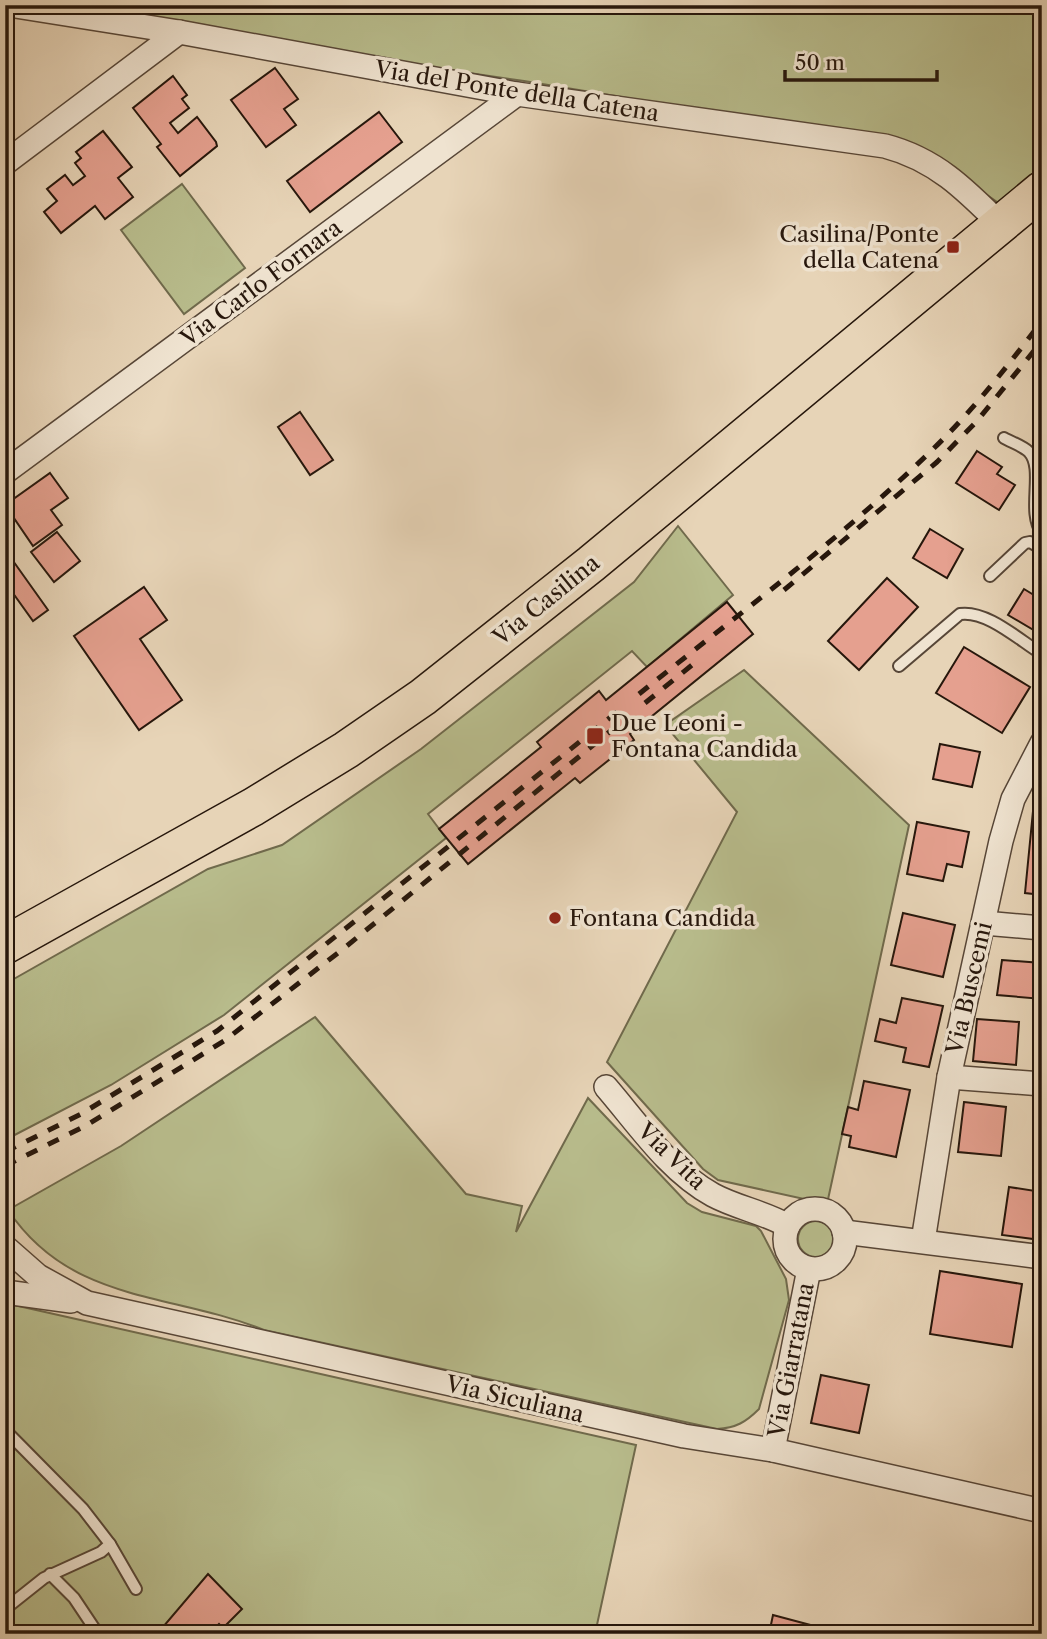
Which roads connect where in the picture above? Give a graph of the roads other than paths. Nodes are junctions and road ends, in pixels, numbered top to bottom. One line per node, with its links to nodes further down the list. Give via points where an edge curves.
1 (9, 5): 2 (street, Via del Ponte della Catena)
2 (179, 32): 3 (street, Via del Ponte della Catena); 4 (street)
3 (517, 94): 6 (street, Via del Ponte della Catena, via 894,148 940,169); 8 (street, Via Carlo Fornara)
4 (5, 163)
5 (1042, 190): 6 (main road, Via Casilina)
6 (1001, 225): 18 (main road, Via Casilina, via 423,697 253,807)
7 (1004, 438): 9 (lane, via 1029,452 1034,463 1036,519)
8 (5, 472)
9 (1042, 533)
10 (1042, 550): 11 (lane, via 1025,543)
11 (990, 576)
12 (1042, 654): 13 (lane, via 981,616 967,613 960,614)
13 (899, 666)
14 (1042, 743): 15 (street, Via Buscemi)
15 (1033, 774): 16 (street, Via Buscemi, via 1004,827)
16 (984, 923): 17 (street); 19 (street, Via Buscemi)
17 (1042, 928)
18 (7, 945)
19 (949, 1077): 20 (street); 24 (street, Via Buscemi)
20 (1042, 1084)
21 (606, 1087): 22 (street, Via Vita, via 691,1180 716,1196)
22 (788, 1226): 23 (street, via 805,1211 822,1210 836,1218); 27 (street, via 788,1254)
23 (844, 1232): 24 (street); 27 (street, via 843,1250 836,1261 826,1268)
24 (923, 1241): 26 (street)
25 (9, 1255): 29 (street, Via Siculiana)
26 (1042, 1257)
27 (809, 1269): 31 (street, Via Giarratana)
28 (5, 1292): 29 (street)
29 (87, 1303): 31 (street, Via Siculiana, via 684,1436)
30 (5, 1430): 33 (lane, via 83,1509)
31 (773, 1451): 32 (street, Via Siculiana)
32 (1042, 1511)
33 (110, 1544): 34 (lane); 35 (lane)
34 (50, 1574): 36 (lane); 37 (lane, via 74,1598)
35 (136, 1589)
36 (5, 1609)
37 (98, 1634)

